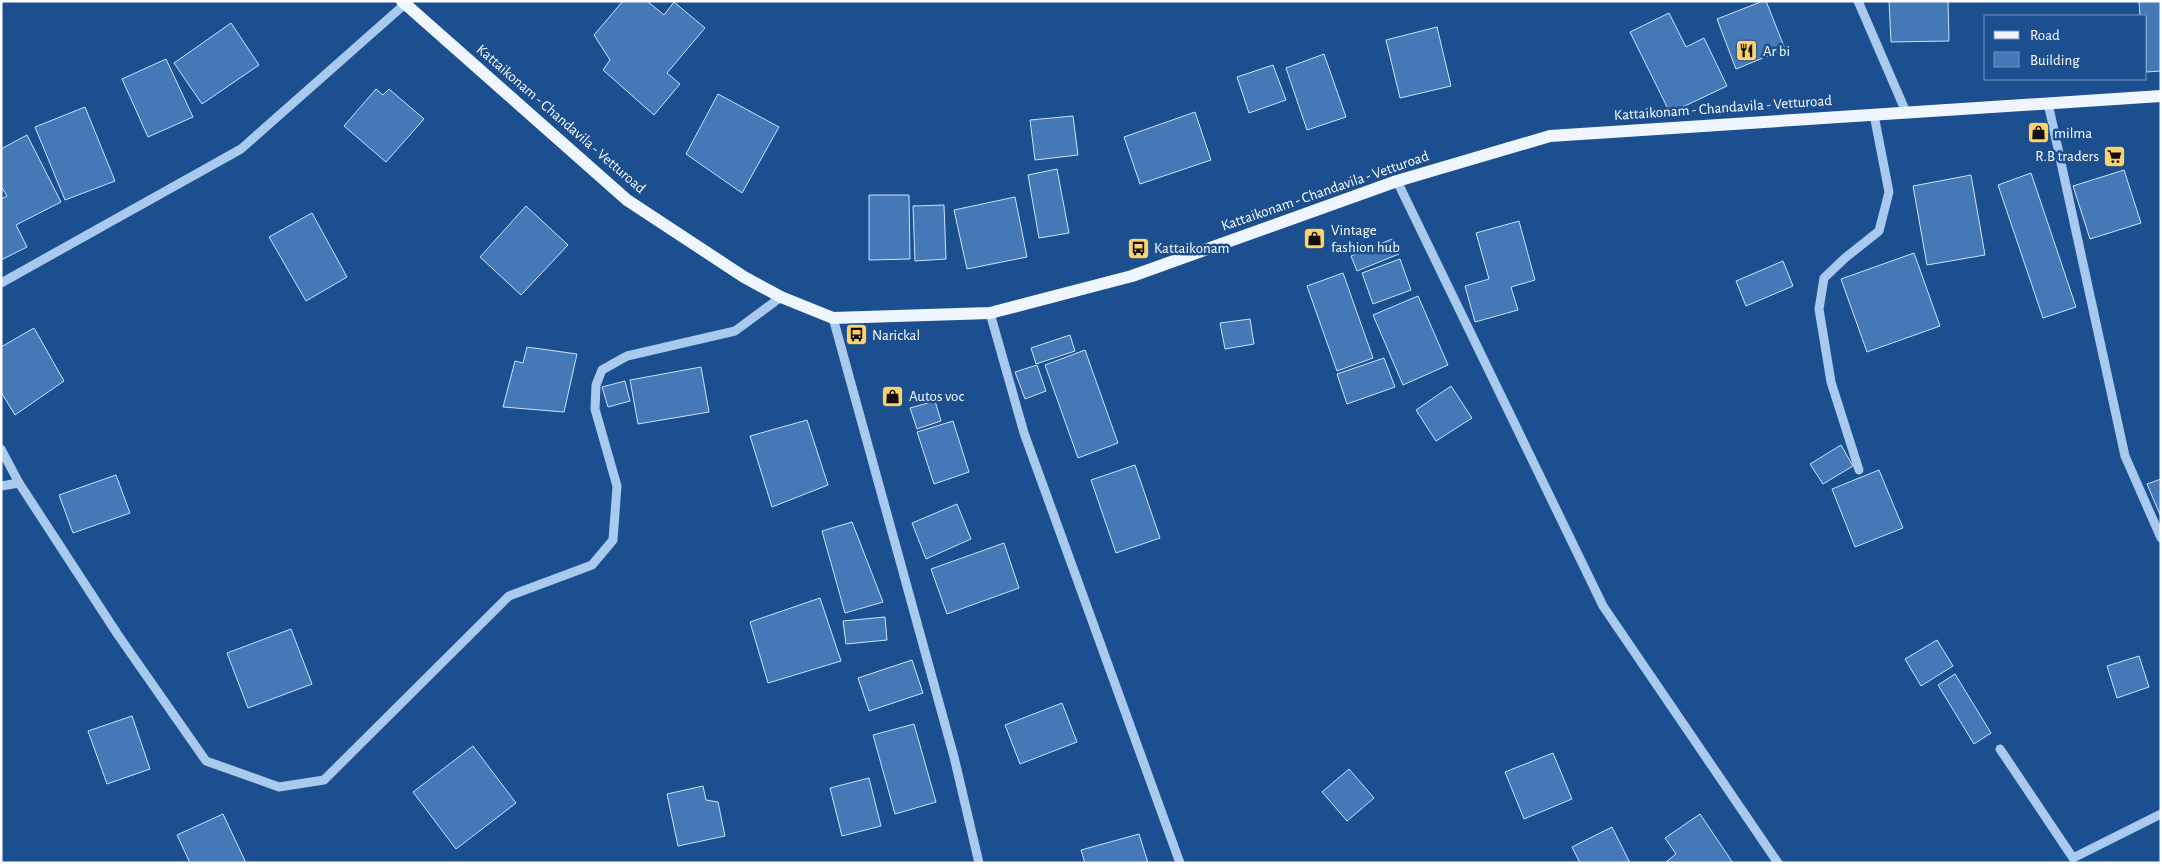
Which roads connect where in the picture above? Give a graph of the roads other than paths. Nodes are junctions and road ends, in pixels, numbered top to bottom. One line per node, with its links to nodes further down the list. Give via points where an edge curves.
1 (1858, 1): 5 (street)
2 (403, 2): 8 (street, via 242,149); 9 (main road, Kattaikonam - Chandavila - Vetturoad, via 627,200 744,277)
3 (2161, 96): 4 (main road, Kattaikonam - Chandavila - Vetturoad)
4 (2048, 103): 5 (main road, Kattaikonam - Chandavila - Vetturoad); 16 (street, via 2125,456)
5 (1906, 112): 6 (main road, Kattaikonam - Chandavila - Vetturoad)
6 (1874, 114): 7 (main road, Kattaikonam - Chandavila - Vetturoad, via 1550,136); 13 (street, via 1889,192 1879,231 1824,278 1819,309 1831,382)
7 (1396, 181): 10 (main road, Kattaikonam - Chandavila - Vetturoad, via 1132,276); 21 (street, via 1603,606)
8 (1, 283)
9 (781, 297): 11 (main road, Kattaikonam - Chandavila - Vetturoad); 14 (street, via 735,330 627,356 602,370 596,385 595,409 617,486 613,540 592,564 509,596 324,780 279,788 206,761 118,635)
10 (990, 313): 11 (main road, Kattaikonam - Chandavila - Vetturoad); 20 (street, via 1024,433)
11 (833, 318): 19 (street, via 954,757)
12 (1, 449): 14 (street)
13 (1859, 470)
14 (20, 483): 15 (street)
15 (1, 486)
16 (2161, 538)
17 (2000, 749): 18 (street, via 2073,858)
18 (2161, 814)
19 (980, 863)
20 (1180, 863)
21 (1778, 863)

